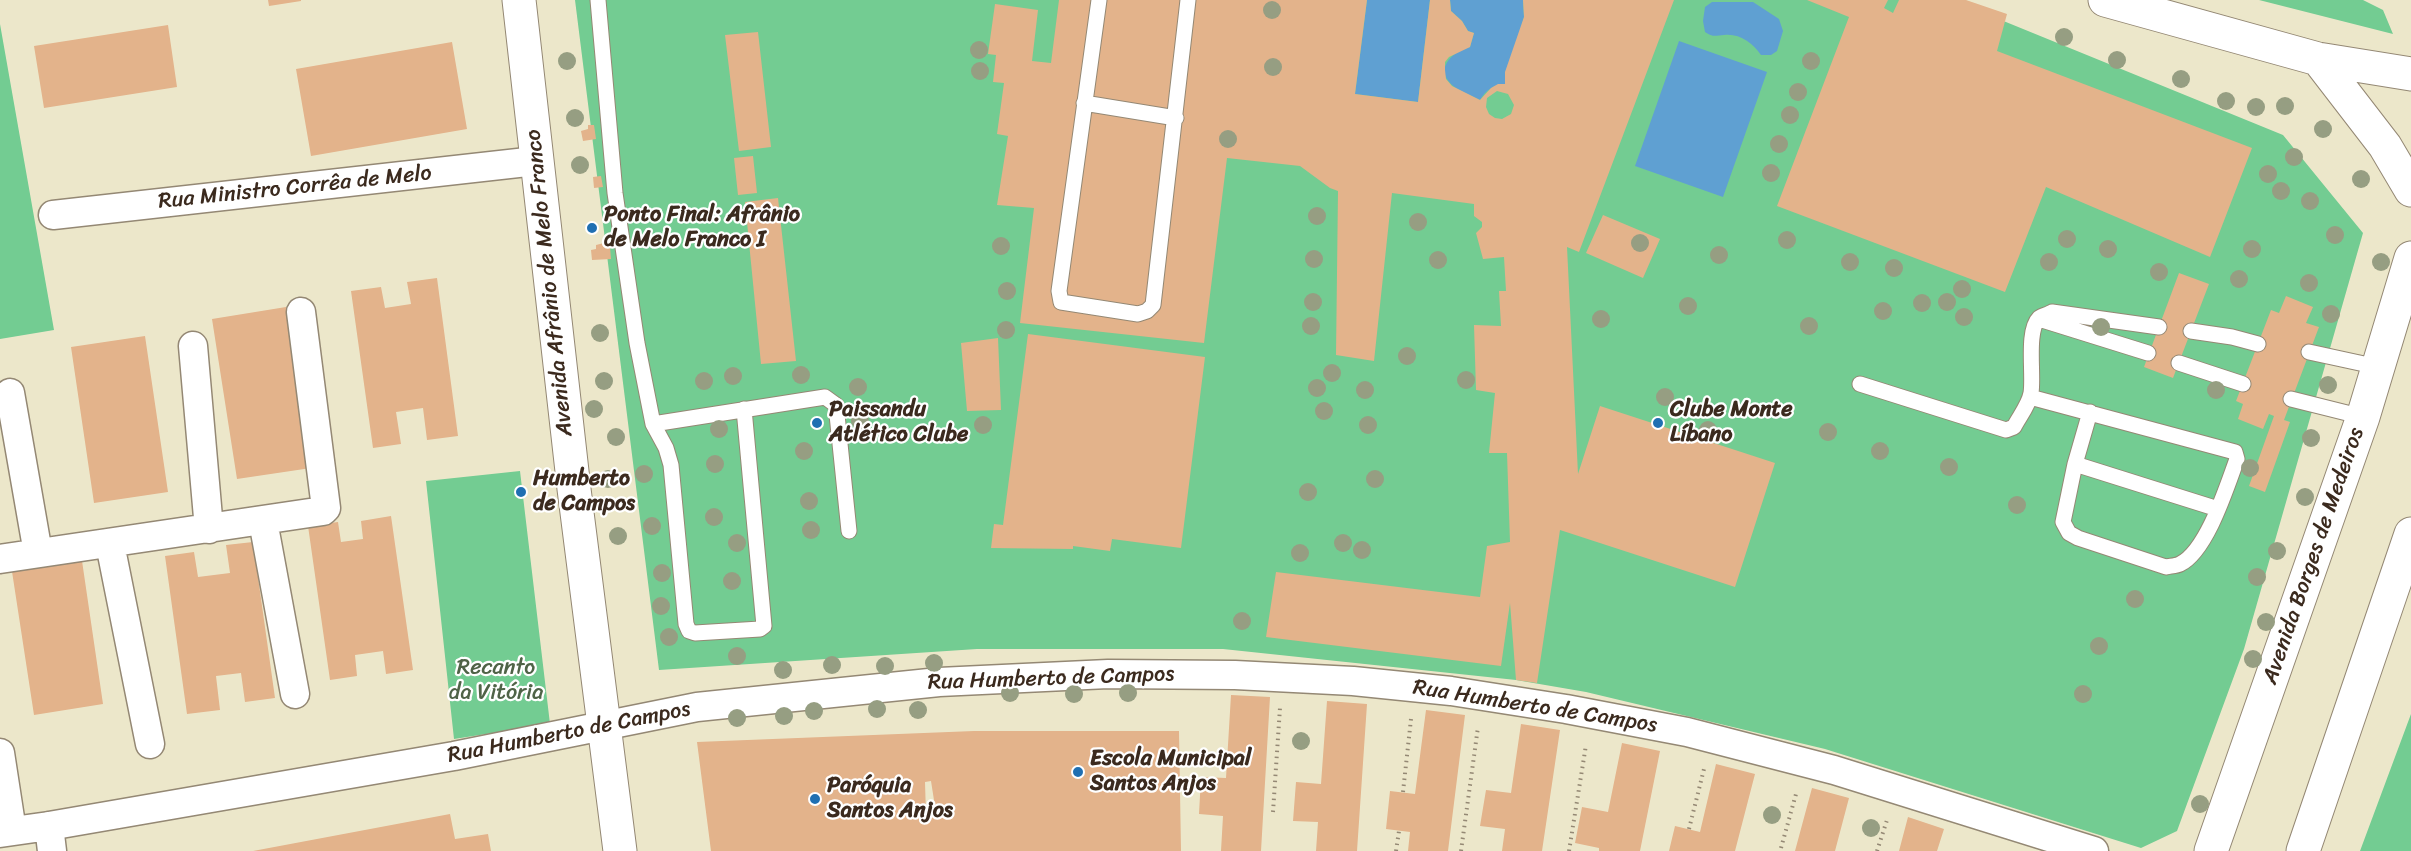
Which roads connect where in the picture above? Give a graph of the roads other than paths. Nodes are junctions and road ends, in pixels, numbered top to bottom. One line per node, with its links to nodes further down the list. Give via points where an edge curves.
1 (519, 0): 10 (main road, Avenida Afrânio de Melo Franco)
2 (598, 0): 32 (lane, via 615,193)
3 (1099, 0): 8 (lane)
4 (1188, 0): 9 (lane)
5 (2105, 0): 6 (main road)
6 (2318, 59): 7 (main road); 11 (main road, via 2385,146)
7 (2411, 74)
8 (1084, 103): 9 (lane); 9 (lane, via 1059,291 1062,302 1072,305 1138,314 1153,305)
9 (1176, 118)
10 (536, 160): 12 (street, Rua Ministro Corrêa de Melo); 43 (main road, Avenida Afrânio de Melo Franco)
11 (2411, 190)
12 (53, 214)
13 (2411, 258): 23 (main road, Avenida Borges de Medeiros)
14 (301, 312): 35 (street, via 326,508)
15 (2039, 318): 16 (lane, via 2052,312); 21 (lane); 27 (lane, via 2033,328)
16 (2159, 327)
17 (2191, 332): 18 (lane)
18 (2258, 344)
19 (193, 346): 36 (street)
20 (2309, 352): 23 (lane)
21 (2148, 353)
22 (2179, 363): 25 (lane)
23 (2378, 367): 31 (main road, Avenida Borges de Medeiros)
24 (1860, 384): 27 (lane, via 2006,430 2014,427)
25 (2242, 384)
26 (10, 393): 40 (street)
27 (2030, 397): 30 (lane)
28 (2291, 399): 31 (lane)
29 (744, 409): 32 (lane); 32 (lane, via 765,620 760,629 689,631 670,465); 37 (lane, via 825,397 836,405)
30 (2090, 412): 33 (lane); 34 (lane, via 2235,452 2237,459)
31 (2363, 417): 50 (main road, Avenida Borges de Medeiros)
32 (653, 424)
33 (2075, 464): 34 (lane); 34 (lane, via 2063,522 2068,533 2166,567 2180,564 2193,552)
34 (2218, 509)
35 (263, 520): 36 (street); 42 (street)
36 (209, 529): 39 (street)
37 (849, 531)
38 (2411, 534): 51 (main road)
39 (111, 544): 40 (street); 44 (street)
40 (38, 553): 41 (street)
41 (0, 559)
42 (295, 694)
43 (604, 725): 47 (street, Rua Humberto de Campos); 48 (main road, Avenida Afrânio de Melo Franco); 49 (street, Rua Humberto de Campos, via 709,706 951,681 1108,674 1353,681 1451,691 1687,732 1834,770)
44 (150, 744)
45 (0, 753): 46 (street)
46 (6, 832): 47 (street, Rua Humberto de Campos)
47 (50, 839)
48 (620, 851)
49 (2094, 851)
50 (2211, 851)
51 (2303, 851)

